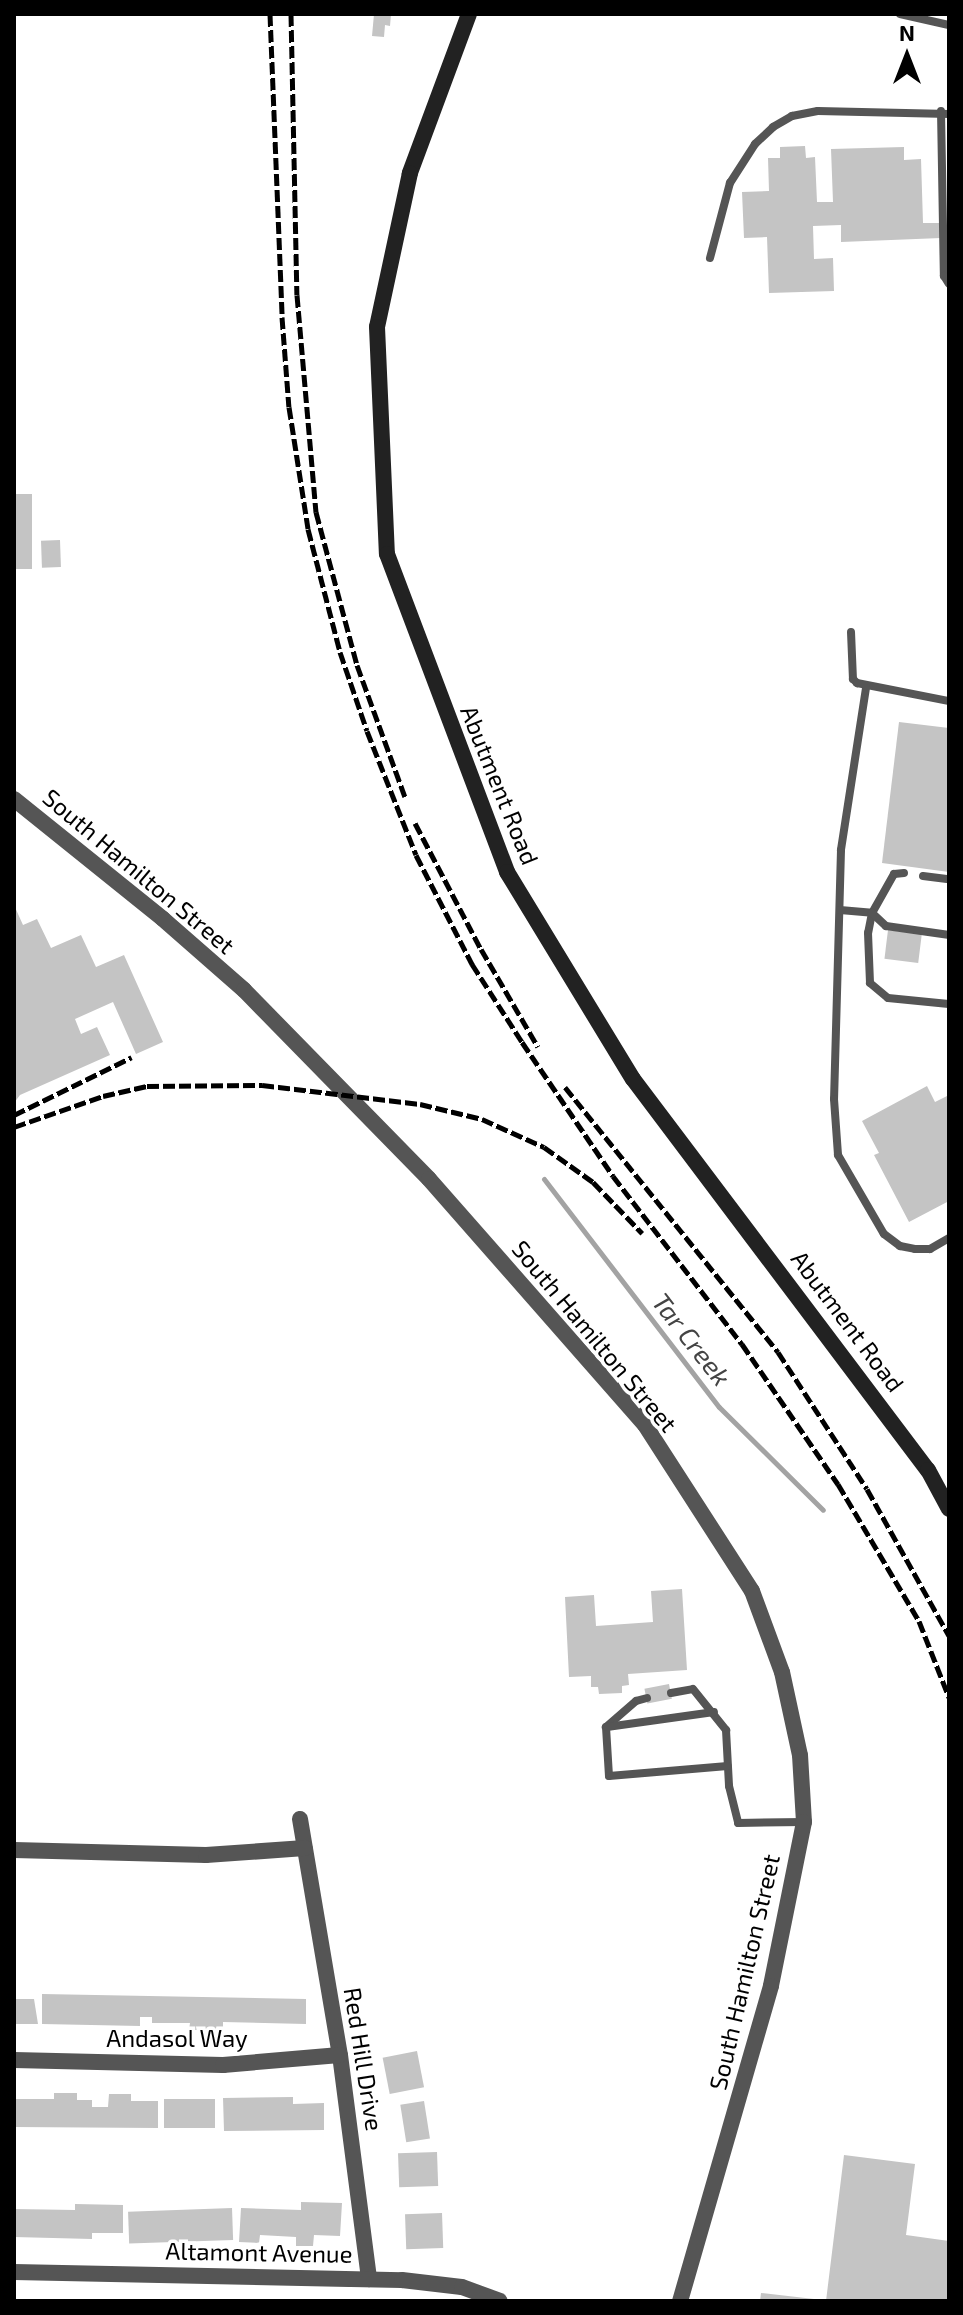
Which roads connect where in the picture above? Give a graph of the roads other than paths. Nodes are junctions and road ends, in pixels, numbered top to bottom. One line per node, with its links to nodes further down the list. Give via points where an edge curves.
1 (469, 14): 21 (main road, Abutment Road, via 410,173 377,327 387,554 507,872 633,1079 928,1470)
2 (900, 14): 3 (lane)
3 (949, 25)
4 (945, 112): 5 (lane); 7 (lane, via 818,111 773,127 730,183)
5 (946, 181): 6 (lane)
6 (946, 234): 8 (lane, via 944,276)
7 (710, 258)
8 (949, 284)
9 (851, 632): 10 (lane, via 853,679)
10 (866, 688): 11 (lane); 16 (lane, via 841,850)
11 (949, 701)
12 (14, 799): 28 (street, South Hamilton Street, via 244,990 429,1179 645,1425 752,1591 782,1672 800,1755)
13 (904, 873): 17 (lane, via 894,874)
14 (923, 876): 15 (lane)
15 (949, 879)
16 (840, 910): 17 (lane); 20 (lane, via 834,1099 838,1155 884,1234 900,1246 930,1249)
17 (872, 913): 18 (lane, via 886,926); 19 (lane, via 868,969 873,989 888,998)
18 (949, 935)
19 (949, 1004)
20 (949, 1238)
21 (949, 1509)
22 (671, 1693): 24 (lane, via 693,1689)
23 (647, 1698): 25 (lane)
24 (714, 1712): 25 (lane); 26 (lane, via 726,1730)
25 (606, 1727): 26 (lane, via 609,1776)
26 (728, 1766): 28 (lane, via 738,1823)
27 (300, 1819): 29 (street, Red Hill Drive)
28 (804, 1822): 36 (street, South Hamilton Street, via 771,1986)
29 (305, 1848): 30 (street, via 206,1855); 31 (street, Red Hill Drive)
30 (14, 1850)
31 (340, 2055): 32 (street, Andasol Way, via 223,2065); 34 (street, Red Hill Drive)
32 (14, 2060)
33 (14, 2272): 34 (street, Altamont Avenue)
34 (369, 2279): 35 (street, Altamont Avenue, via 462,2287)
35 (500, 2301)
36 (680, 2301)

